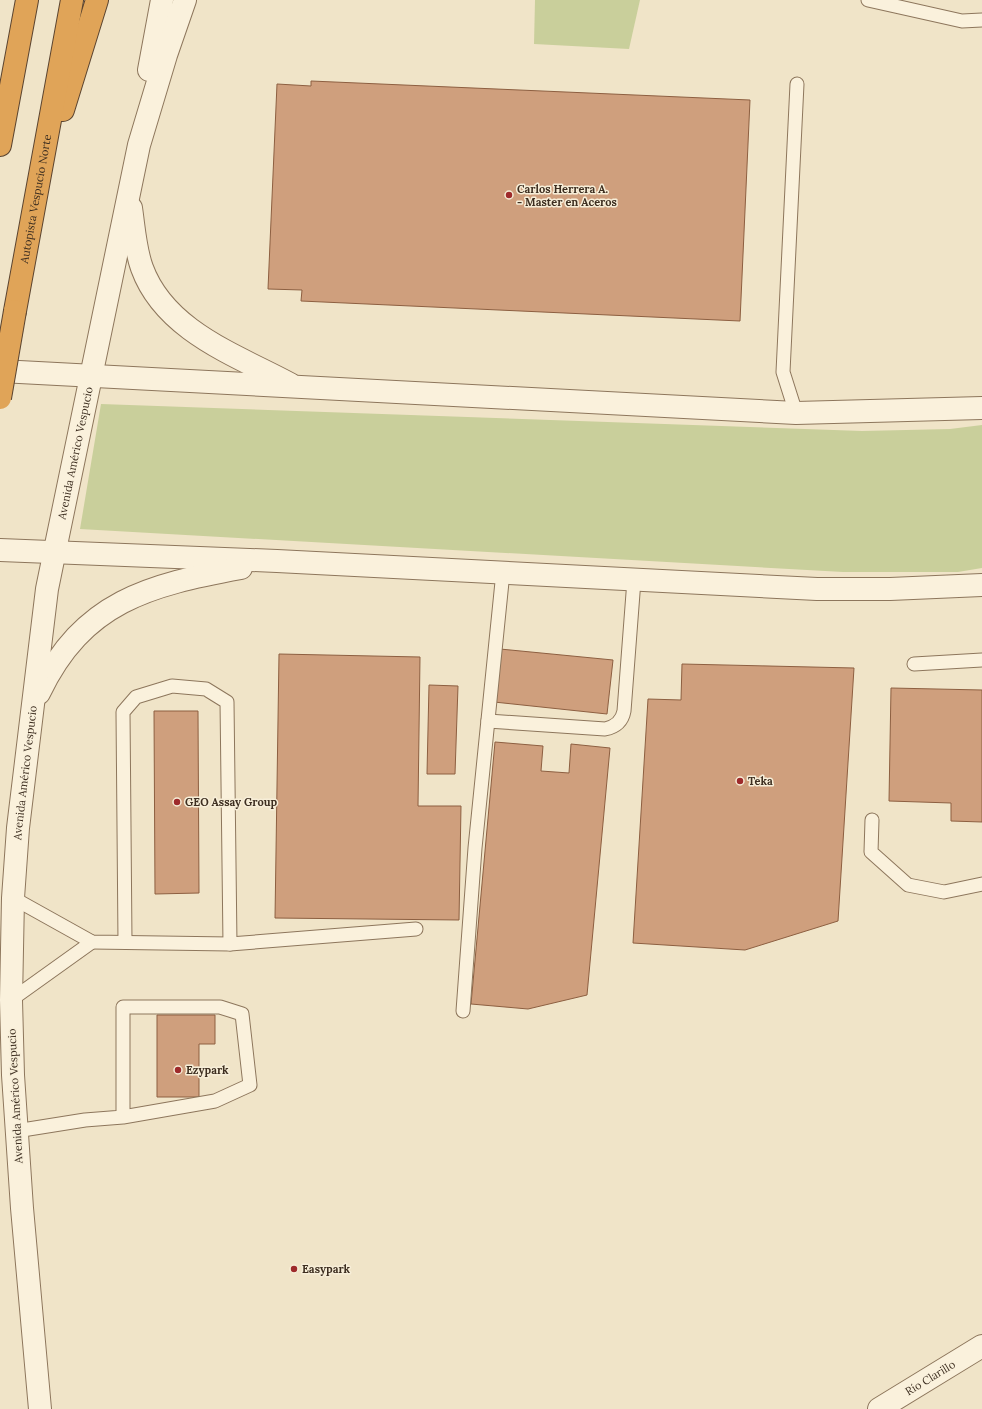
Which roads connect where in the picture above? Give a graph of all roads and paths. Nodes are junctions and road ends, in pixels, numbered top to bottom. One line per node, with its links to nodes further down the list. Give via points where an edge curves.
1 (27, 0): 9 (highway)
2 (72, 0): 11 (highway, Autopista Vespucio Norte)
3 (97, 0): 11 (highway, via 66,103)
4 (162, 0): 10 (street, Avenida Américo Vespucio, via 146,87)
5 (185, 0): 10 (street, Avenida Américo Vespucio)
6 (868, 0): 7 (lane, via 962,21)
7 (982, 20)
8 (797, 84): 18 (lane, via 783,372)
9 (0, 145)
10 (140, 145): 12 (street, Avenida Américo Vespucio)
11 (42, 162): 16 (highway, Autopista Vespucio Norte, bridge)
12 (128, 194): 14 (street, Avenida Américo Vespucio); 15 (street, via 142,268 161,301 175,316 209,342)
13 (0, 371): 14 (street)
14 (90, 376): 15 (street); 20 (street, Avenida Américo Vespucio)
15 (294, 386): 18 (street)
16 (0, 398)
17 (982, 408): 18 (street)
18 (796, 414)
19 (0, 550): 20 (street)
20 (55, 550): 21 (street); 27 (street, Avenida Américo Vespucio, via 47,590)
21 (278, 561): 22 (street); 27 (street, via 176,581 147,590 101,614 74,639 56,661)
22 (503, 572): 23 (street); 28 (lane)
23 (634, 580): 24 (street, via 817,589); 28 (lane, via 624,711 617,725 605,729)
24 (982, 585)
25 (982, 660): 26 (lane)
26 (914, 664)
27 (32, 708): 31 (street, Avenida Américo Vespucio)
28 (488, 721): 37 (lane, via 475,848)
29 (872, 820): 30 (lane, via 871,852 908,885 944,892)
30 (982, 884)
31 (13, 898): 33 (lane); 36 (street, Avenida Américo Vespucio)
32 (416, 929): 35 (lane)
33 (92, 942): 34 (lane); 36 (lane)
34 (125, 942): 35 (lane); 35 (lane, via 123,712 136,697 172,686 206,690 227,702)
35 (230, 944)
36 (11, 1000): 39 (street, Avenida Américo Vespucio)
37 (463, 1011)
38 (123, 1117): 38 (lane, via 123,1007 220,1007 242,1014 250,1085 215,1101); 39 (lane)
39 (16, 1131): 41 (street, Avenida Américo Vespucio, via 28,1297)
40 (982, 1346): 42 (street, Río Clarillo)
41 (40, 1409)
42 (879, 1409)

